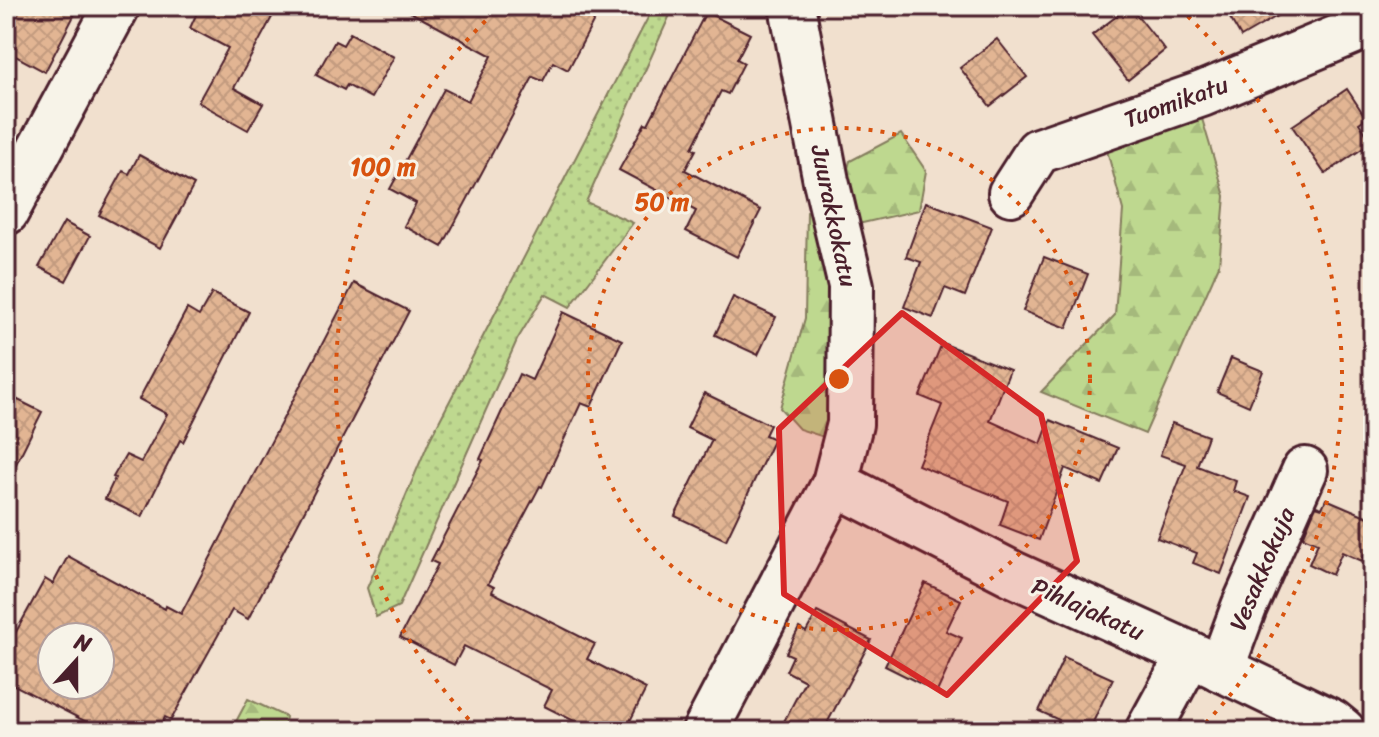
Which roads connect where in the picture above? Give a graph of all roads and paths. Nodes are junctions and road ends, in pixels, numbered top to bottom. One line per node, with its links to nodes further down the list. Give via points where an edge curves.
1 (117, 6): 4 (street)
2 (792, 6): 8 (street, Juurakkokatu, via 851,286 850,424)
3 (1359, 29): 5 (street, Tuomikatu, via 1202,94 1038,151)
4 (17, 162): 6 (street)
5 (1011, 193)
6 (6, 212)
7 (1305, 470): 9 (street, Vesakkokuja, via 1244,607)
8 (835, 483): 9 (street, Pihlajakatu, via 1013,574); 10 (street, Juurakkokatu)
9 (1205, 662): 11 (street, Vesakkokuja); 12 (street, Pihlajakatu)
10 (705, 731)
11 (1148, 731)
12 (1343, 731)

